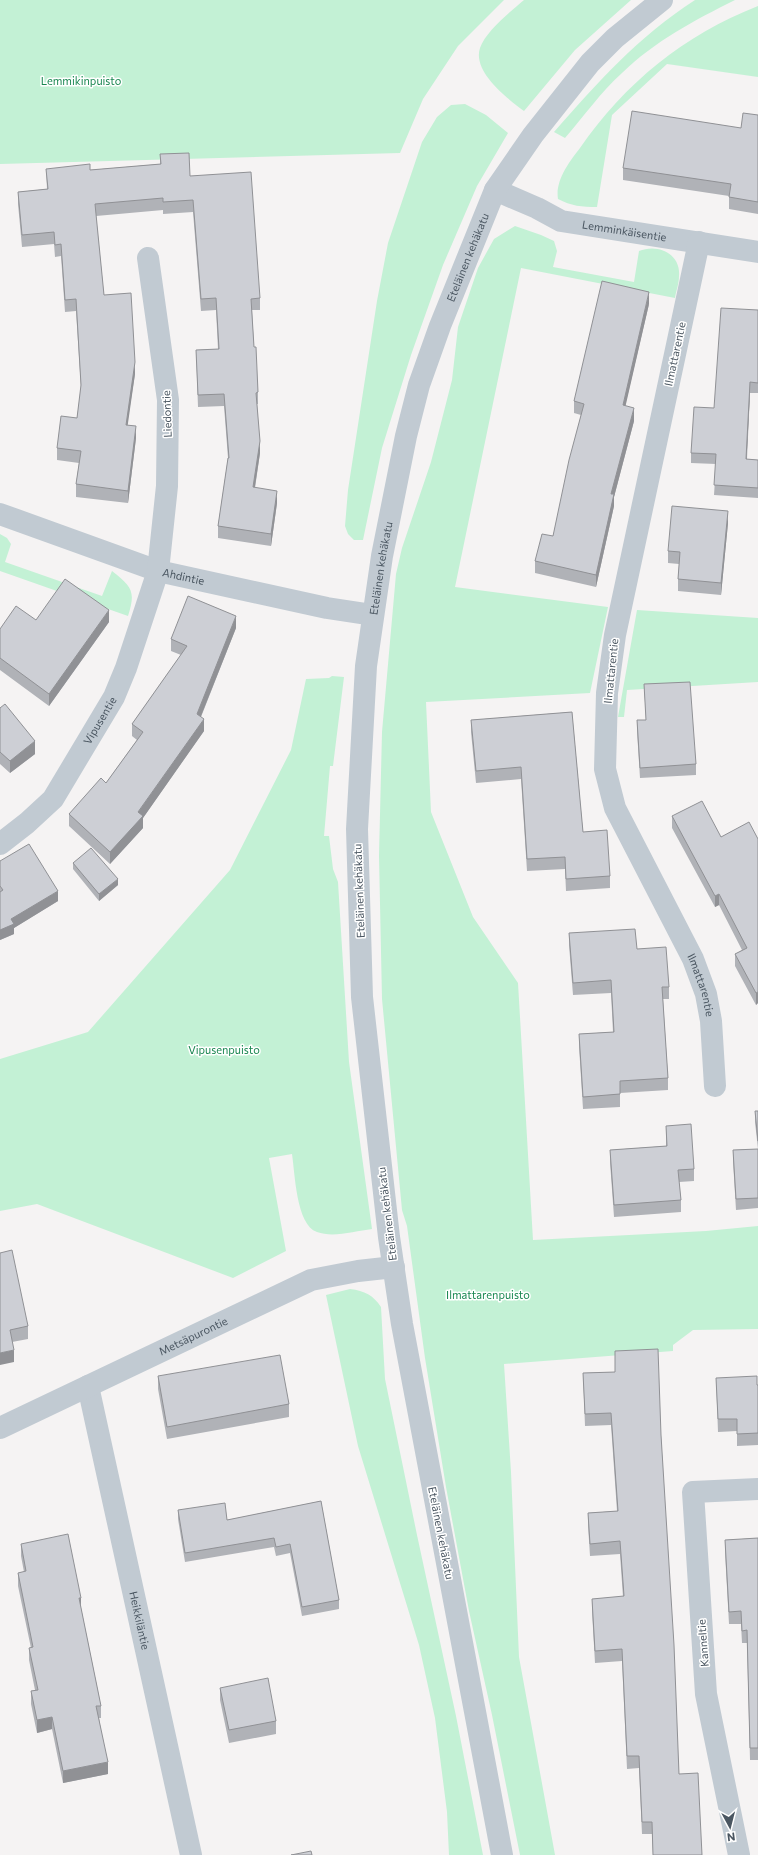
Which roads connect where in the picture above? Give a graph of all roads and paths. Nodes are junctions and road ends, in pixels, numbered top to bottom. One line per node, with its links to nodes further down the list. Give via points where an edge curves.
1 (662, 0): 2 (street, Eteläinen kehäkatu, via 615,38 590,63 533,135)
2 (495, 190): 3 (street, Lemminkäisentie, via 561,221); 8 (street, Eteläinen kehäkatu, via 419,385 404,443)
3 (699, 242): 4 (street, Lemminkäisentie); 10 (street, Ilmattarentie, via 615,635 607,693 605,770 615,808 693,959 706,994 711,1021)
4 (758, 252)
5 (148, 258): 7 (street, Liedontie, via 168,400 167,486)
6 (0, 514): 7 (street, Ahdintie)
7 (158, 571): 8 (street, Ahdintie, via 327,608); 9 (street, Vipusentie, via 114,697 53,798)
8 (373, 615): 11 (street, Eteläinen kehäkatu, via 366,666 357,836 362,997)
9 (0, 844)
10 (714, 1086)
11 (394, 1266): 12 (street, Metsäpurontie, via 311,1280); 16 (street, Eteläinen kehäkatu, via 402,1324)
12 (88, 1386): 13 (street, Metsäpurontie); 15 (street, Heikkiläntie)
13 (0, 1428)
14 (758, 1489): 17 (street, Kanneltie, via 693,1492 706,1694)
15 (191, 1855)
16 (502, 1855)
17 (739, 1855)

